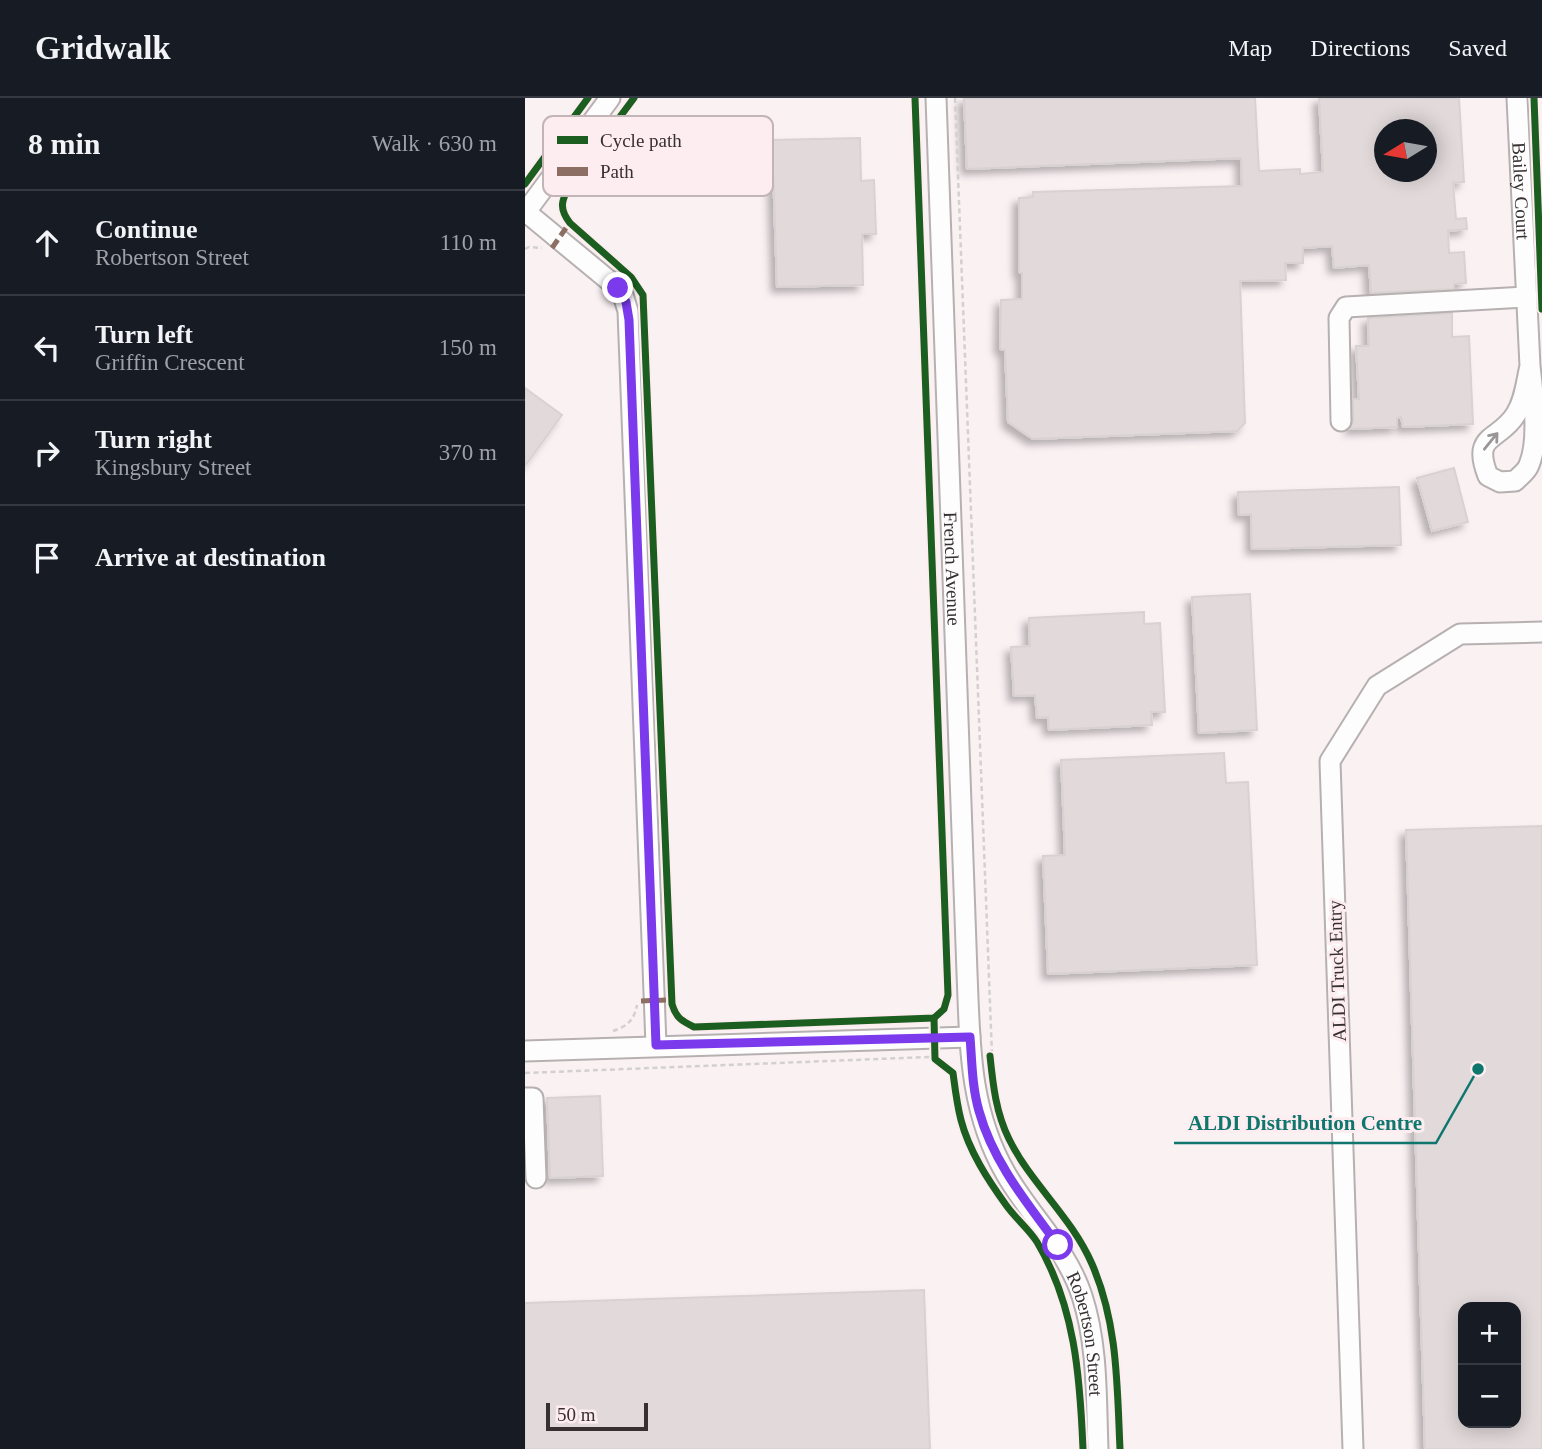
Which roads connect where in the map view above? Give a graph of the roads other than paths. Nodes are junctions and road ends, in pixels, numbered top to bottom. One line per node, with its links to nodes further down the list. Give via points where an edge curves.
1 (610, 98): 4 (street)
2 (936, 98): 11 (street, French Avenue)
3 (1517, 98): 7 (street, Bailey Court)
4 (597, 116)
5 (543, 190): 6 (street)
6 (526, 213): 12 (street, via 618,288 628,311)
7 (1526, 298): 8 (street, Bailey Court); 9 (street, via 1346,306 1339,318)
8 (1529, 366): 8 (street, Bailey Court, one-way to 8, via 1534,451 1528,468 1515,481 1500,482 1488,476 1481,458 1485,443 1515,416 1524,399)
9 (1341, 421)
10 (1542, 632): 17 (street, ALDI Truck Entry, via 1460,634 1377,686 1330,761)
11 (970, 1037): 12 (street); 16 (street, Robertson Street, via 973,1084 989,1140 1007,1175 1058,1245 1082,1294 1094,1345)
12 (656, 1045): 13 (street)
13 (525, 1051)
14 (525, 1098): 15 (street, via 533,1098)
15 (536, 1178)
16 (1098, 1449)
17 (1353, 1449)

